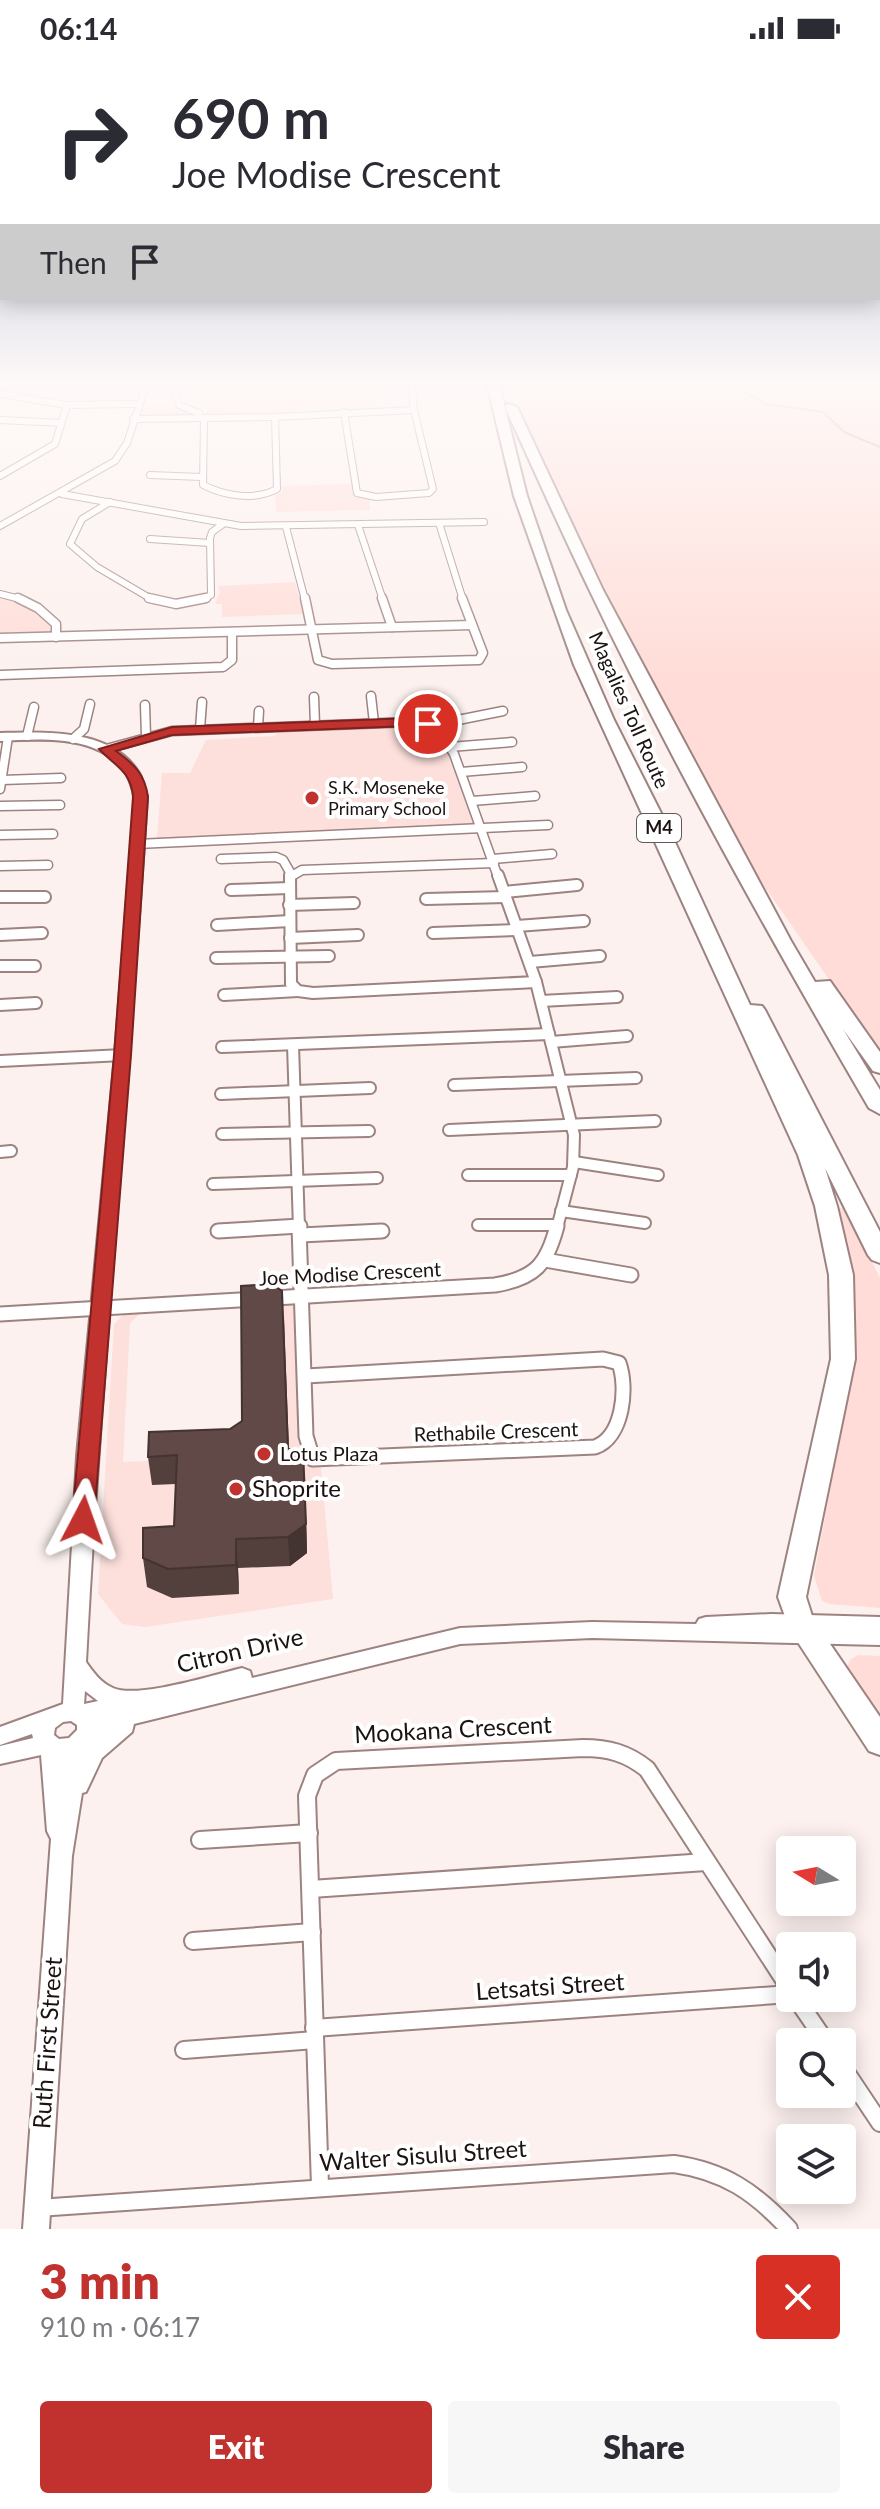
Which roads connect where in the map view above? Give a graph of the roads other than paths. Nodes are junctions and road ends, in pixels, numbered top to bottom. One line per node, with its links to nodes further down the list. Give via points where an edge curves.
1 (81, 481): 8 (street)
2 (203, 481): 3 (street, via 217,490 261,495 275,492)
3 (275, 481)
4 (357, 481): 5 (street, via 359,494 420,495 432,491)
5 (430, 481)
6 (518, 481): 55 (highway, Magalies Toll Route / M4, via 551,589)
7 (543, 481): 56 (highway, Magalies Toll Route / M4)
8 (62, 494): 9 (street); 14 (street)
9 (110, 502): 12 (street); 17 (street, via 82,519 70,544 157,602 195,602 211,595)
10 (484, 522): 11 (street)
11 (439, 523): 13 (street); 19 (street)
12 (223, 524): 15 (street); 17 (street, via 212,532)
13 (358, 525): 15 (street); 20 (street)
14 (0, 526)
15 (286, 527): 21 (street)
16 (150, 539): 17 (street)
17 (210, 543)
18 (0, 594): 23 (street, via 20,598 50,618)
19 (472, 625): 20 (street); 21 (street, via 483,653 474,660 324,663 316,657)
20 (392, 627): 21 (street)
21 (313, 630): 22 (street)
22 (232, 632): 23 (street); 25 (street, via 232,660 223,667)
23 (56, 637): 24 (street)
24 (0, 638)
25 (0, 675)
26 (371, 696): 35 (street)
27 (426, 696): 37 (street)
28 (314, 697): 36 (street)
29 (202, 702): 39 (street)
30 (90, 704): 43 (street, via 84,729)
31 (145, 705): 41 (street)
32 (34, 707): 40 (street)
33 (259, 711): 38 (street)
34 (503, 711): 37 (street)
35 (374, 723): 36 (street); 37 (street)
36 (315, 725): 38 (street)
37 (430, 725): 45 (street, via 443,732)
38 (258, 727): 39 (street)
39 (200, 729): 41 (street)
40 (27, 736): 42 (street); 43 (street)
41 (146, 736): 46 (street)
42 (4, 737): 50 (street)
43 (73, 739): 46 (street)
44 (512, 742): 45 (street)
45 (450, 747): 48 (street)
46 (106, 749): 61 (street, via 131,768 139,782)
47 (522, 767): 48 (street)
48 (461, 772): 52 (street)
49 (61, 778): 50 (street)
50 (1, 779)
51 (535, 796): 52 (street)
52 (472, 801): 58 (street)
53 (60, 805): 54 (street)
54 (0, 806)
55 (652, 815): 133 (highway, Magalies Toll Route / M4); 141 (highway, via 809,1155 841,1275 843,1359 792,1597)
56 (715, 820): 106 (highway); 113 (highway, Magalies Toll Route / M4)
57 (548, 825): 58 (street)
58 (483, 830): 61 (street); 64 (street)
59 (53, 834): 60 (street)
60 (0, 835)
61 (137, 844): 104 (street)
62 (552, 854): 64 (street)
63 (221, 859): 67 (street, via 276,857)
64 (493, 861): 67 (street); 71 (street)
65 (48, 865): 66 (street)
66 (0, 866)
67 (291, 874): 69 (street)
68 (577, 885): 71 (street)
69 (289, 888): 70 (street); 76 (street)
70 (231, 890)
71 (505, 894): 74 (street); 80 (street)
72 (0, 897): 73 (street)
73 (45, 897)
74 (426, 899)
75 (354, 903): 76 (street)
76 (289, 905): 77 (street)
77 (290, 921): 79 (street); 85 (street)
78 (584, 921): 80 (street)
79 (217, 925)
80 (517, 928): 82 (street); 90 (street)
81 (42, 933): 83 (street)
82 (433, 933)
83 (0, 935)
84 (358, 935): 85 (street)
85 (290, 938): 88 (street)
86 (329, 956): 88 (street)
87 (600, 956): 90 (street)
88 (290, 957): 89 (street); 94 (street, via 291,984)
89 (216, 958)
90 (530, 962): 93 (street)
91 (0, 966): 92 (street)
92 (35, 966)
93 (536, 982): 94 (street); 97 (street)
94 (298, 991): 95 (street)
95 (224, 995)
96 (617, 997): 97 (street)
97 (541, 1001): 101 (street)
98 (36, 1003): 99 (street)
99 (0, 1005)
100 (627, 1036): 101 (street)
101 (550, 1038): 102 (street); 108 (street)
102 (293, 1045): 103 (street); 111 (street, Rethabile Crescent)
103 (222, 1047)
104 (123, 1055): 105 (street); 137 (street)
105 (0, 1061)
106 (880, 1067)
107 (636, 1078): 108 (street)
108 (561, 1081): 109 (street); 115 (street)
109 (454, 1085)
110 (370, 1088): 111 (street)
111 (295, 1090): 112 (street); 119 (street, Rethabile Crescent)
112 (221, 1094)
113 (880, 1108)
114 (655, 1121): 115 (street)
115 (572, 1124): 116 (street); 120 (street)
116 (449, 1130)
117 (369, 1131): 119 (street)
118 (222, 1134): 119 (street)
119 (297, 1134): 124 (street, Rethabile Crescent)
120 (572, 1168): 121 (street); 122 (street); 126 (street)
121 (468, 1175)
122 (658, 1175)
123 (377, 1178): 124 (street)
124 (299, 1181): 125 (street); 131 (street, Rethabile Crescent)
125 (213, 1184)
126 (561, 1211): 127 (street); 129 (street)
127 (645, 1223)
128 (478, 1225): 129 (street)
129 (557, 1225): 134 (street)
130 (218, 1231): 131 (street)
131 (301, 1231): 132 (street); 136 (street, Rethabile Crescent)
132 (382, 1231)
133 (880, 1255)
134 (545, 1260): 135 (street); 136 (street, Joe Modise Crescent, via 534,1274 491,1286)
135 (631, 1275)
136 (303, 1297): 137 (street, Joe Modise Crescent); 139 (street, Rethabile Crescent)
137 (101, 1307): 138 (street, Joe Modise Crescent); 143 (street)
138 (0, 1314)
139 (306, 1376): 139 (street, Rethabile Crescent, via 306,1436 313,1459 595,1447 614,1433 624,1378 619,1363 603,1359)
140 (880, 1625): 141 (street, Citron Drive)
141 (804, 1629): 142 (street, Citron Drive); 144 (street, Citron Drive, via 474,1634); 148 (highway)
142 (880, 1637)
143 (74, 1660): 144 (street, via 99,1692); 146 (street)
144 (144, 1706): 146 (street, Citron Drive, via 130,1716); 151 (street, via 101,1744)
145 (49, 1719): 146 (street, Citron Drive, via 60,1713); 147 (street, Citron Drive); 149 (street, via 42,1735)
146 (80, 1726): 149 (street, Citron Drive, via 65,1749); 151 (street)
147 (0, 1736)
148 (880, 1742)
149 (49, 1746): 150 (street, Citron Drive); 154 (street)
150 (0, 1755)
151 (68, 1808): 154 (street)
152 (309, 1833): 153 (street); 155 (street, Mookana Crescent, via 309,1786 323,1767 336,1761 601,1748 618,1750 647,1769); 156 (street, Mookana Crescent)
153 (200, 1840)
154 (60, 1856): 166 (street, Ruth First Street)
155 (706, 1862): 156 (street); 159 (street, Mookana Crescent)
156 (311, 1889): 157 (street, Mookana Crescent)
157 (312, 1932): 158 (street); 161 (street, Mookana Crescent)
158 (193, 1941)
159 (776, 1970)
160 (776, 1993): 161 (street, Letsatsi Street)
161 (314, 2034): 162 (street, Letsatsi Street); 165 (street, Mookana Crescent)
162 (184, 2050)
163 (856, 2087): 164 (street)
164 (880, 2123)
165 (320, 2186): 166 (street, Walter Sisulu Street); 167 (street, Walter Sisulu Street, via 674,2164 702,2167 746,2186)
166 (37, 2218)
167 (789, 2229)

